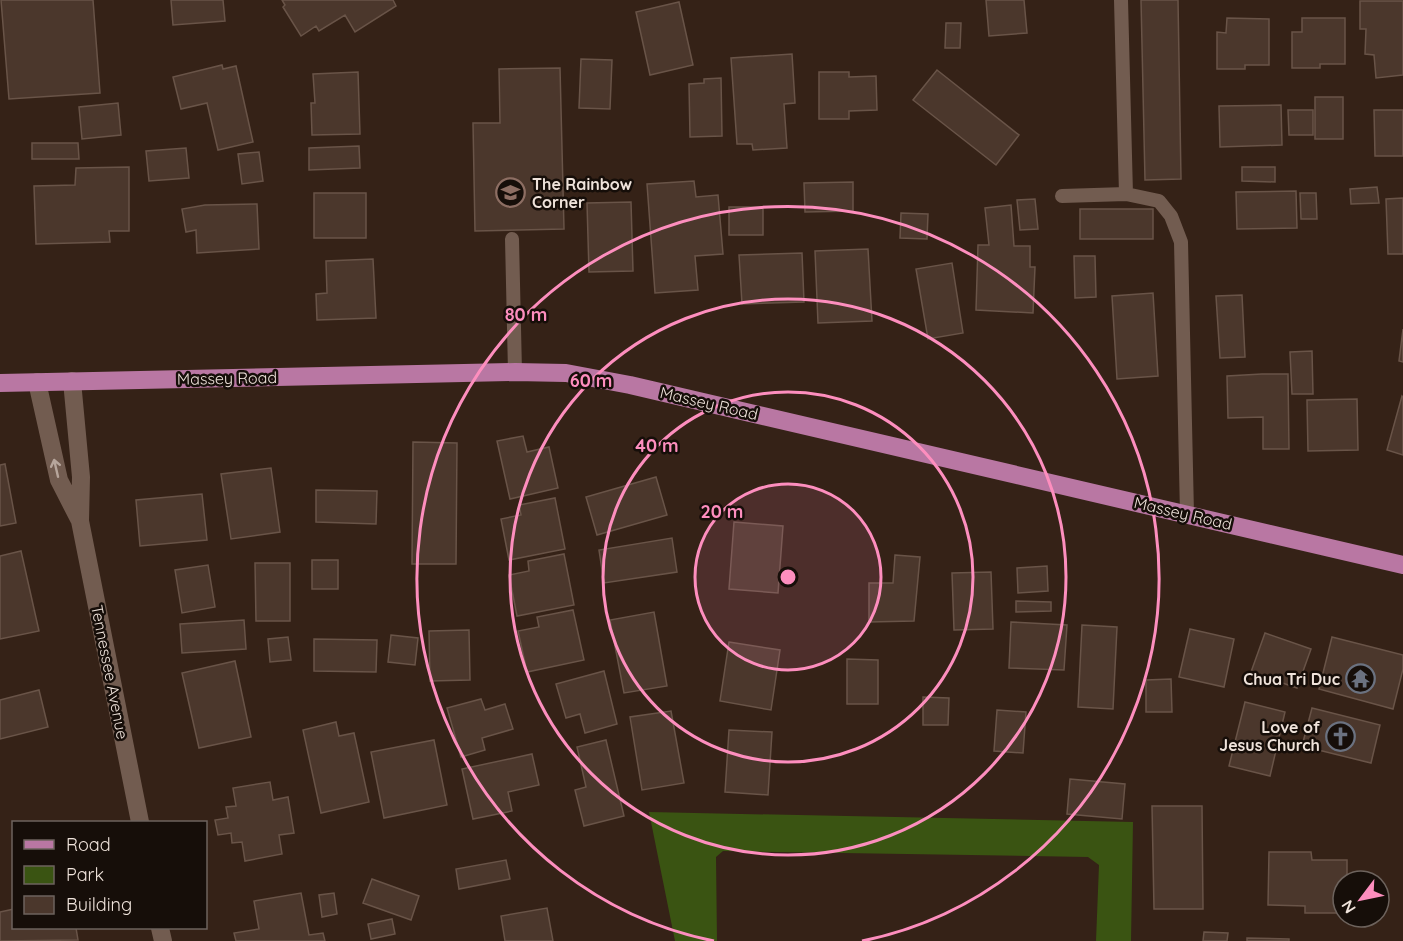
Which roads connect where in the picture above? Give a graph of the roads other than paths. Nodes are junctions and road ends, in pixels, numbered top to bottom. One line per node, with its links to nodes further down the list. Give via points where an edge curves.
1 (1121, 0): 2 (lane)
2 (1126, 194): 3 (lane); 9 (lane, via 1159,201 1171,216 1180,242)
3 (1062, 196)
4 (512, 239): 5 (lane)
5 (515, 372): 6 (main road, Massey Road); 9 (main road, Massey Road, via 596,377)
6 (72, 381): 7 (main road, Massey Road); 10 (street, Tennessee Avenue, via 81,477)
7 (37, 382): 8 (main road, Massey Road); 10 (street, Tennessee Avenue, one-way to 7, via 59,480)
8 (0, 383)
9 (1187, 514): 11 (main road, Massey Road)
10 (80, 521): 12 (street, Tennessee Avenue)
11 (1403, 565)
12 (140, 821)

